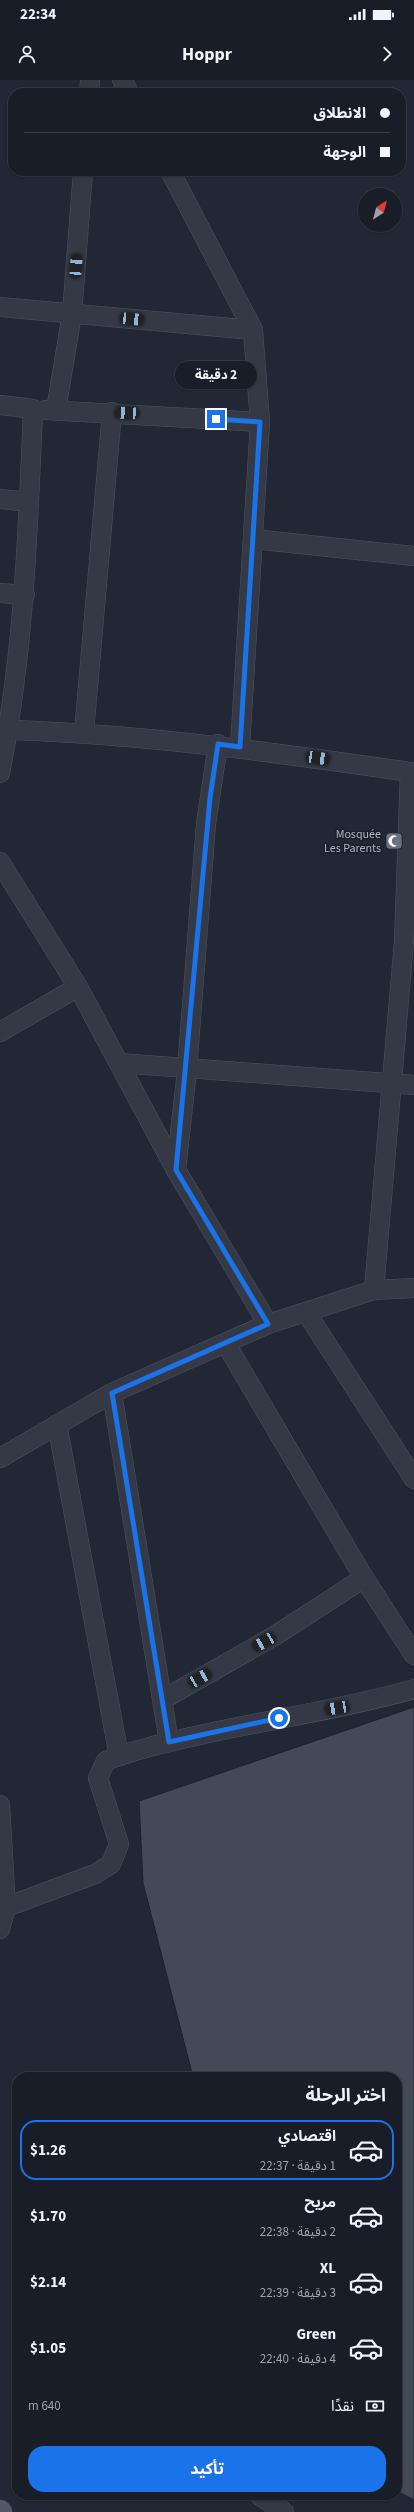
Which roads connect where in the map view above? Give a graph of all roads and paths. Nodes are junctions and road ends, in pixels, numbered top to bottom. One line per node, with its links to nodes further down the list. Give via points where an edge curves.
1 (83, 176): 4 (street)
2 (173, 176): 5 (street)
3 (0, 307): 4 (street)
4 (72, 314): 5 (street); 8 (street)
5 (253, 330): 10 (street)
6 (0, 405): 7 (street)
7 (33, 409): 8 (street); 12 (street)
8 (56, 410): 9 (street)
9 (112, 412): 10 (street); 18 (street)
10 (260, 422): 13 (street)
11 (0, 499): 12 (street)
12 (29, 502): 16 (street)
13 (253, 539): 14 (street); 20 (street)
14 (414, 556)
15 (0, 593): 16 (street)
16 (25, 595): 17 (street)
17 (9, 730): 18 (street); 22 (street)
18 (84, 732): 19 (street)
19 (218, 744): 20 (street); 28 (street, via 206,824)
20 (240, 747): 21 (street)
21 (412, 772): 24 (street)
22 (0, 773)
23 (0, 862): 25 (street)
24 (409, 942): 29 (street)
25 (78, 987): 26 (street); 27 (street)
26 (2, 1028)
27 (119, 1063): 28 (street); 31 (street)
28 (187, 1070): 29 (street); 31 (street)
29 (392, 1083): 30 (street); 33 (street)
30 (414, 1086)
31 (176, 1170): 35 (street)
32 (414, 1288): 33 (street)
33 (374, 1290): 34 (street)
34 (306, 1312): 35 (street); 40 (street)
35 (268, 1324): 36 (street)
36 (226, 1344): 37 (street); 41 (street)
37 (112, 1393): 38 (street); 44 (street)
38 (57, 1424): 39 (street); 46 (street)
39 (0, 1458)
40 (414, 1479)
41 (364, 1578): 42 (street); 44 (street, via 276,1635)
42 (414, 1655)
43 (414, 1689): 45 (street, via 352,1706 293,1715)
44 (162, 1700): 45 (street)
45 (169, 1742): 46 (street)
46 (119, 1756): 48 (street, via 106,1762 98,1778 119,1844 111,1864 95,1874)
47 (0, 1805): 48 (street)
48 (6, 1907): 49 (street)
49 (0, 1929)
50 (266, 2500): 51 (street)
51 (284, 2512)

